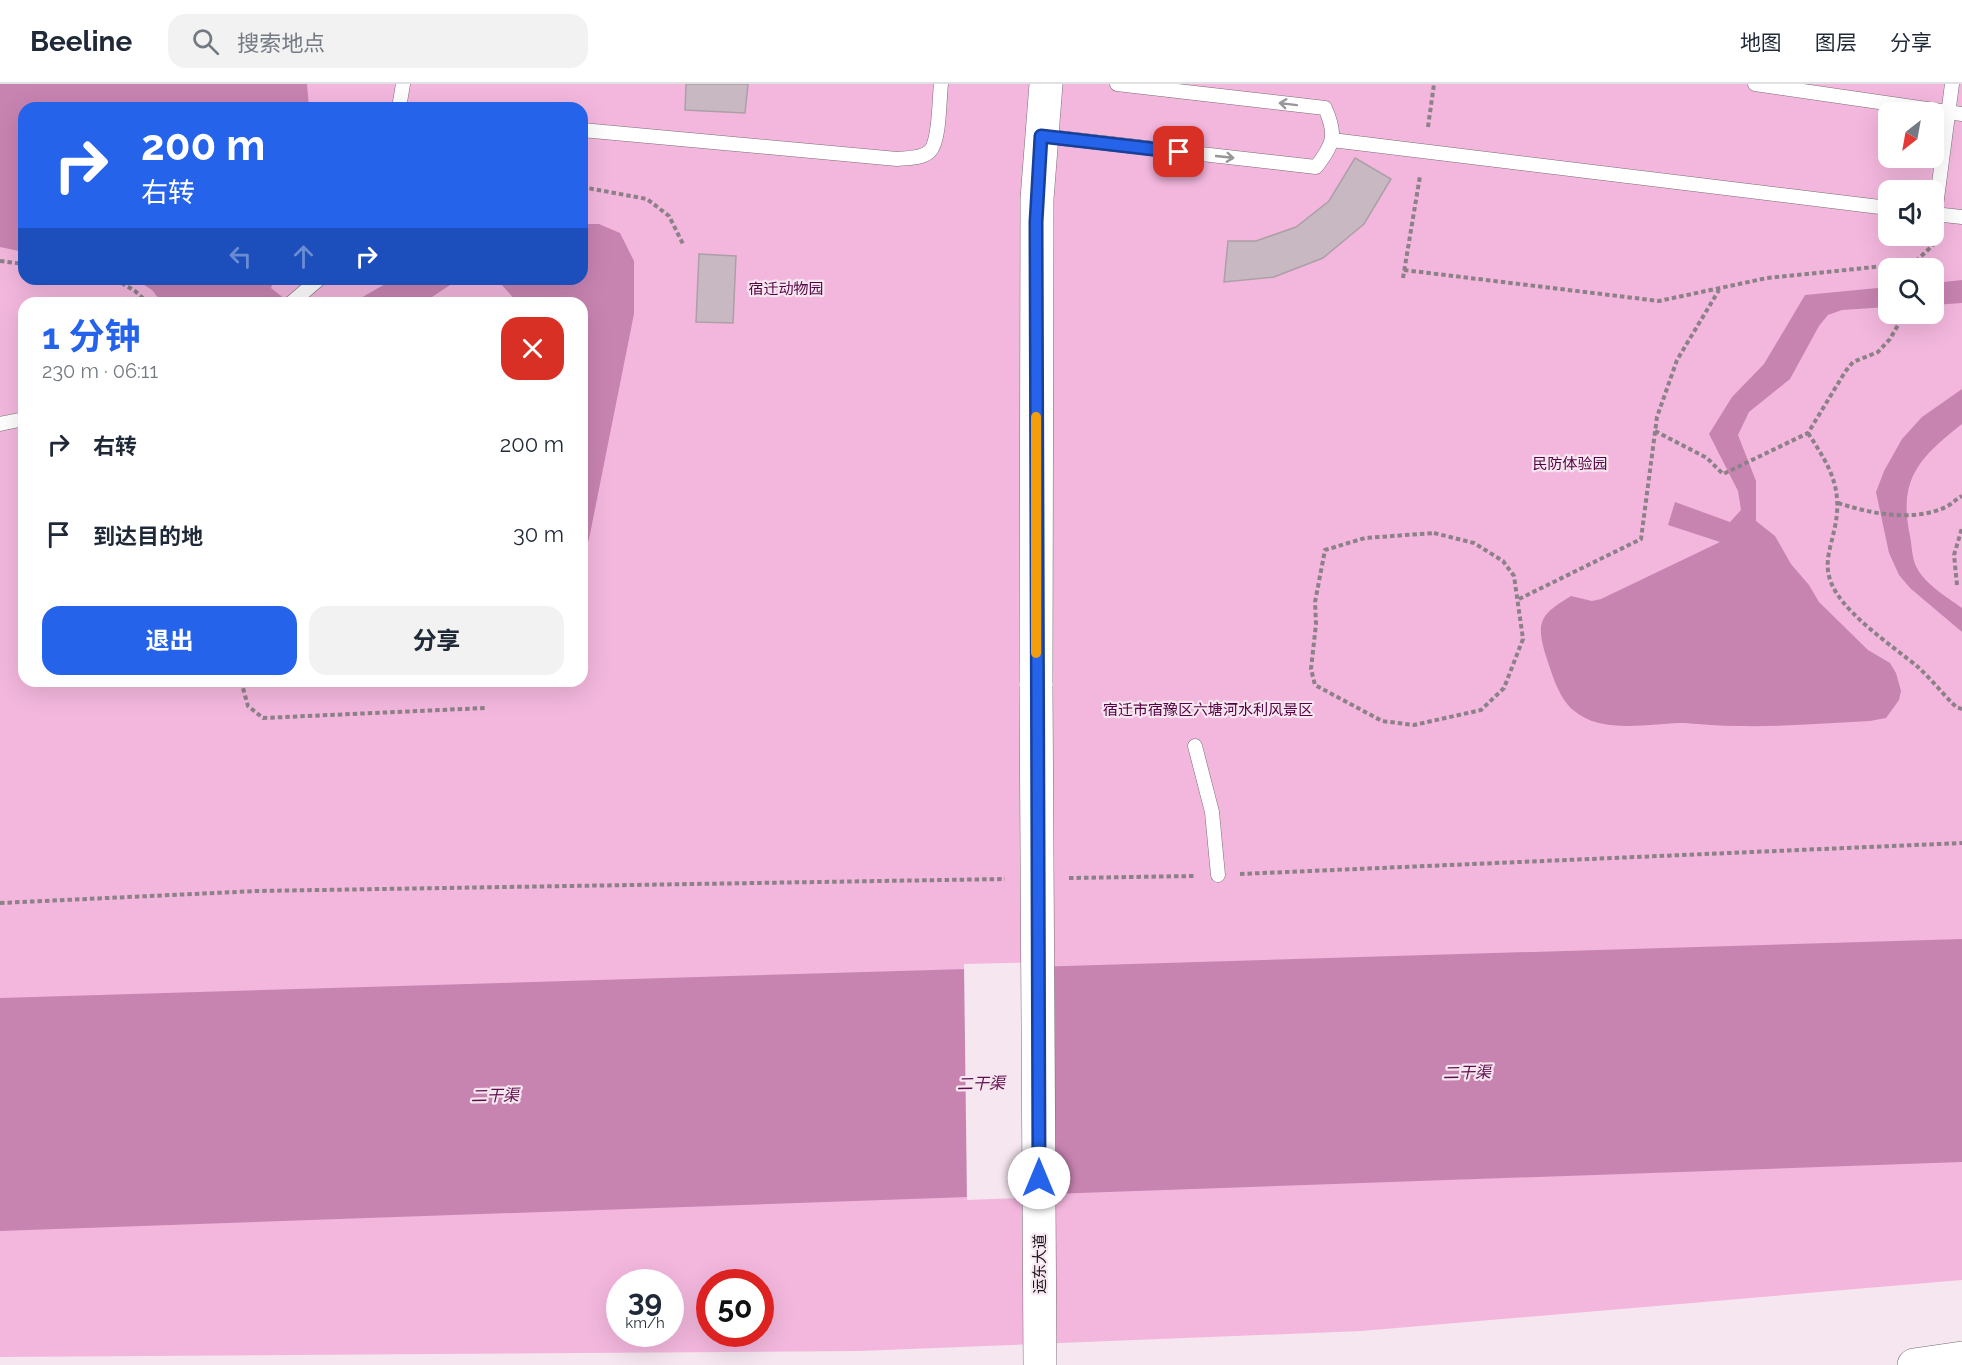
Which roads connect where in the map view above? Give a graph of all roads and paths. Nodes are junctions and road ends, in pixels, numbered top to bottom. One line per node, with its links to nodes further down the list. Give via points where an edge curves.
1 (403, 84): 8 (lane)
2 (941, 84): 10 (lane, via 935,143 929,153 916,157 897,159)
3 (1046, 84): 11 (main road, 运东大道)
4 (1117, 84): 12 (lane, one-way to 4, via 1334,128 1325,108)
5 (1434, 84): 13 (path)
6 (1755, 84): 9 (lane)
7 (1953, 84): 9 (lane)
8 (400, 102)
9 (1955, 113): 14 (lane)
10 (588, 131)
11 (1041, 136): 12 (lane, one-way to 12, via 1316,167); 53 (main road, 运东大道, bridge, via 1036,210)
12 (1332, 140): 13 (lane)
13 (1424, 152): 16 (lane); 25 (path)
14 (1941, 180)
15 (588, 188): 19 (path, via 647,199 669,216)
16 (1878, 207)
17 (1944, 215): 18 (lane)
18 (1962, 217)
19 (683, 244)
20 (1932, 246): 21 (path)
21 (1919, 258)
22 (0, 261): 23 (path)
23 (18, 263)
24 (1878, 269): 29 (path, via 1767,278)
25 (1404, 270): 26 (path); 29 (path, via 1659,301)
26 (1403, 278)
27 (125, 285): 30 (path)
28 (312, 285): 31 (lane)
29 (1720, 289): 35 (path, via 1677,360)
30 (142, 297)
31 (299, 297)
32 (1899, 324): 36 (path, via 1878,351 1853,362)
33 (18, 420): 34 (lane)
34 (0, 424)
35 (1655, 430): 36 (path, via 1707,458 1723,474); 42 (path, via 1641,539)
36 (1808, 433): 38 (path, via 1831,471)
37 (1962, 496): 38 (path, via 1948,506 1920,514 1873,514)
38 (1838, 503): 45 (path, via 1828,560 1829,577 1841,600)
39 (1962, 528): 40 (path)
40 (1961, 542): 41 (path, via 1954,555)
41 (1957, 585)
42 (1519, 599): 42 (path, via 1523,639 1514,666 1504,688 1481,710 1414,725 1382,721 1315,685 1311,669 1315,602 1325,550 1365,538 1434,533 1474,543 1503,561 1514,576)
43 (243, 687): 44 (path, via 248,706 263,718)
44 (485, 708)
45 (1962, 709)
46 (1195, 746): 48 (lane, via 1212,812)
47 (1962, 843): 48 (path)
48 (1218, 875): 49 (path)
49 (1064, 878)
50 (1016, 879): 51 (path, via 257,891)
51 (0, 903)
52 (1962, 1358): 54 (main road)
53 (1040, 1365)
54 (1914, 1365)

